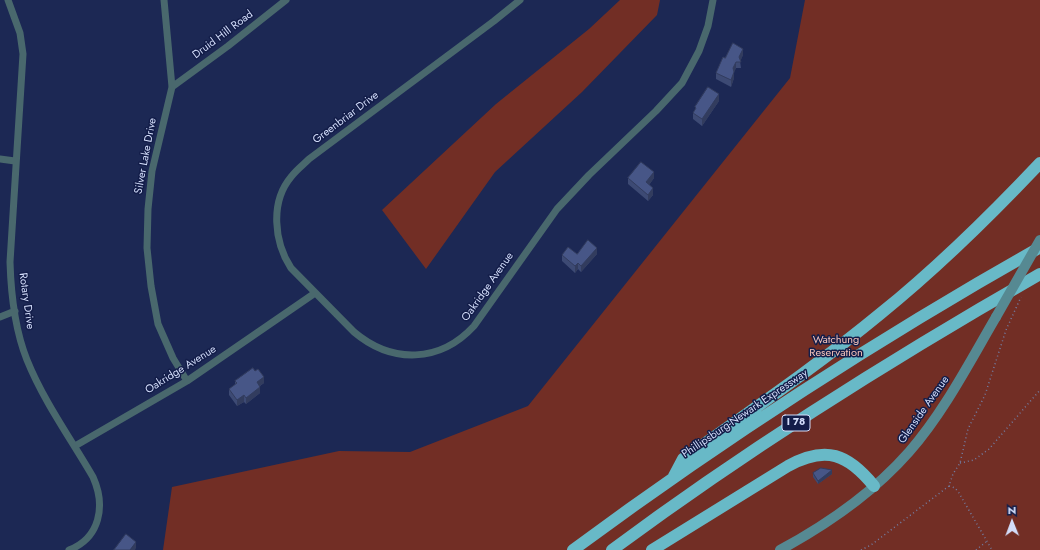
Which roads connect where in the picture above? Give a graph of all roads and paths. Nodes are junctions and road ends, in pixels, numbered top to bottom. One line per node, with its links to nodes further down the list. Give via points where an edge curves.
1 (8, 0): 8 (street, Rotary Drive, via 20,33 23,54 22,98)
2 (164, 0): 6 (street, Silver Lake Drive)
3 (286, 0): 6 (street, Druid Hill Road)
4 (520, 0): 13 (street, Greenbriar Drive, via 309,159 290,178 278,203 279,240 291,268)
5 (713, 0): 13 (street, Oakridge Avenue, via 708,26 699,51 682,83 557,209 474,326 457,342 443,349 422,354 383,350 365,341)
6 (172, 87): 17 (street, Silver Lake Drive, via 152,170 147,248 158,324 173,358)
7 (0, 159): 8 (street)
8 (15, 160): 14 (street, Rotary Drive, via 10,262)
9 (1040, 163): 21 (highway, via 984,221 904,293 840,346 682,459)
10 (1040, 240): 22 (main road, Glenside Avenue, bridge, via 938,414 909,452)
11 (1040, 247): 21 (highway, Phillipsburg-Newark Expressway / I 78, via 870,348)
12 (1040, 274): 27 (highway, I 78, via 940,331 809,414)
13 (315, 293): 17 (street, Oakridge Avenue)
14 (15, 311): 15 (street); 19 (street, Rotary Drive, via 18,333 27,359 43,394)
15 (0, 317)
16 (1010, 319): 20 (path, via 985,395 968,429)
17 (187, 381): 19 (street, Oakridge Avenue)
18 (1040, 390): 20 (path, via 989,449 974,460)
19 (75, 446): 25 (street, Rotary Drive, via 99,489 100,510 99,519 90,534 82,543)
20 (960, 463): 23 (path)
21 (673, 478): 26 (highway, Phillipsburg-Newark Expressway / I 78)
22 (874, 486): 28 (highway, via 847,460 826,455 808,457 788,466); 29 (main road, Glenside Avenue, via 827,523)
23 (949, 486): 24 (path, via 959,493); 30 (path)
24 (986, 542): 31 (path); 32 (path)
25 (68, 550)
26 (573, 550)
27 (612, 550)
28 (652, 550)
29 (780, 550)
30 (861, 550)
31 (976, 550)
32 (992, 550)

